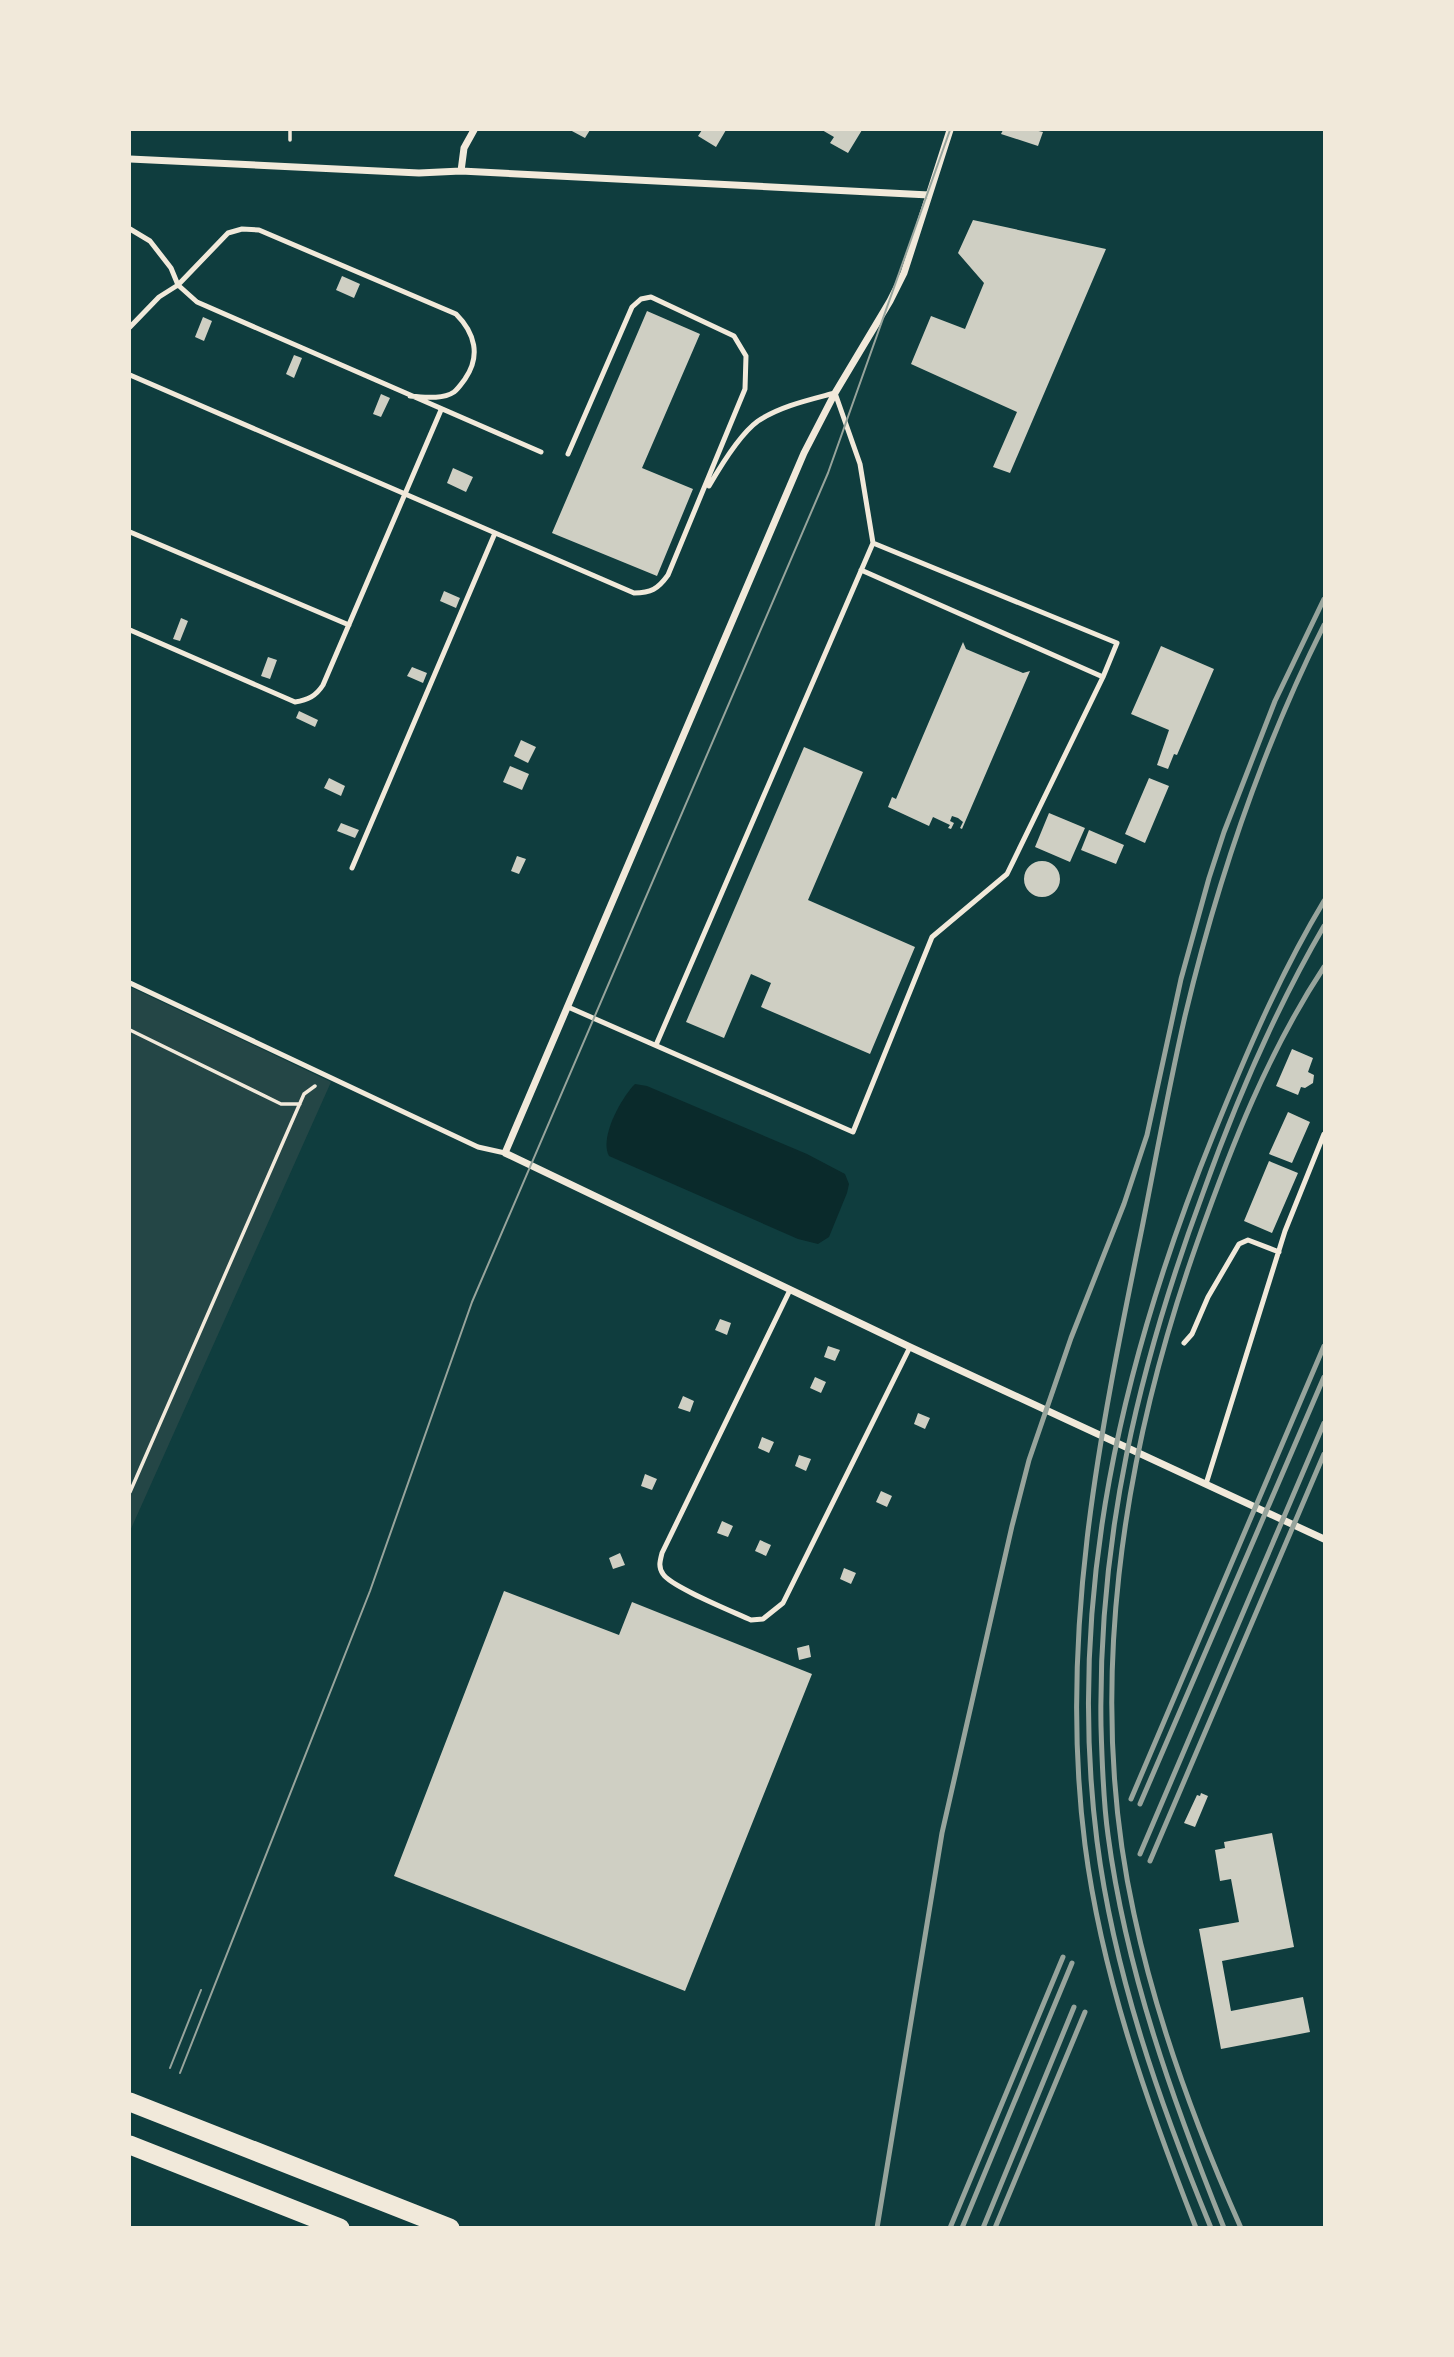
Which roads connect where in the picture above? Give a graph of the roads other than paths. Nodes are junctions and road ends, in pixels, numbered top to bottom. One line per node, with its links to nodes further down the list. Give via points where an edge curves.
1 (474, 130): 4 (street, via 464,148)
2 (950, 130): 5 (street)
3 (130, 159): 4 (street, via 419,173)
4 (461, 171): 5 (street)
5 (929, 195): 10 (street, via 904,273)
6 (130, 229): 7 (lane, via 150,241)
7 (178, 285): 8 (lane); 11 (lane, via 197,302); 11 (lane, via 228,233 259,230 456,314 467,324 474,341 475,359 467,376 455,391 438,397)
8 (130, 327)
9 (130, 374): 15 (lane)
10 (835, 393): 16 (lane, via 793,404 757,422 726,458); 19 (lane, via 860,464); 26 (street, via 804,453)
11 (410, 396): 12 (lane)
12 (441, 410): 13 (lane); 15 (lane)
13 (541, 452)
14 (568, 454): 16 (lane, via 632,307 651,297 734,336 746,356 745,389)
15 (405, 495): 18 (lane); 21 (lane)
16 (700, 500): 18 (lane, via 668,575 649,593 634,593)
17 (130, 532): 21 (lane)
18 (495, 533): 24 (lane)
19 (873, 543): 20 (lane); 23 (lane, via 1118,643)
20 (861, 570): 23 (lane); 27 (lane)
21 (349, 625): 22 (lane, via 318,694 295,702)
22 (130, 630)
23 (1103, 677): 27 (lane, via 1007,874 932,937 853,1132)
24 (352, 868)
25 (130, 983): 29 (lane, via 478,1147)
26 (568, 1007): 27 (lane); 29 (street)
27 (656, 1045)
28 (1325, 1135): 30 (lane)
29 (505, 1153): 31 (street)
30 (1279, 1252): 32 (lane, via 1248,1240 1239,1244); 34 (lane)
31 (790, 1290): 33 (street); 33 (lane, via 659,1564 664,1576 676,1584 751,1620 763,1619 783,1603)
32 (1184, 1343)
33 (911, 1347): 34 (street)
34 (1206, 1484): 35 (street)
35 (1325, 1539)
36 (130, 2102): 39 (highway)
37 (132, 2147): 38 (highway)
38 (340, 2228)
39 (450, 2228)

